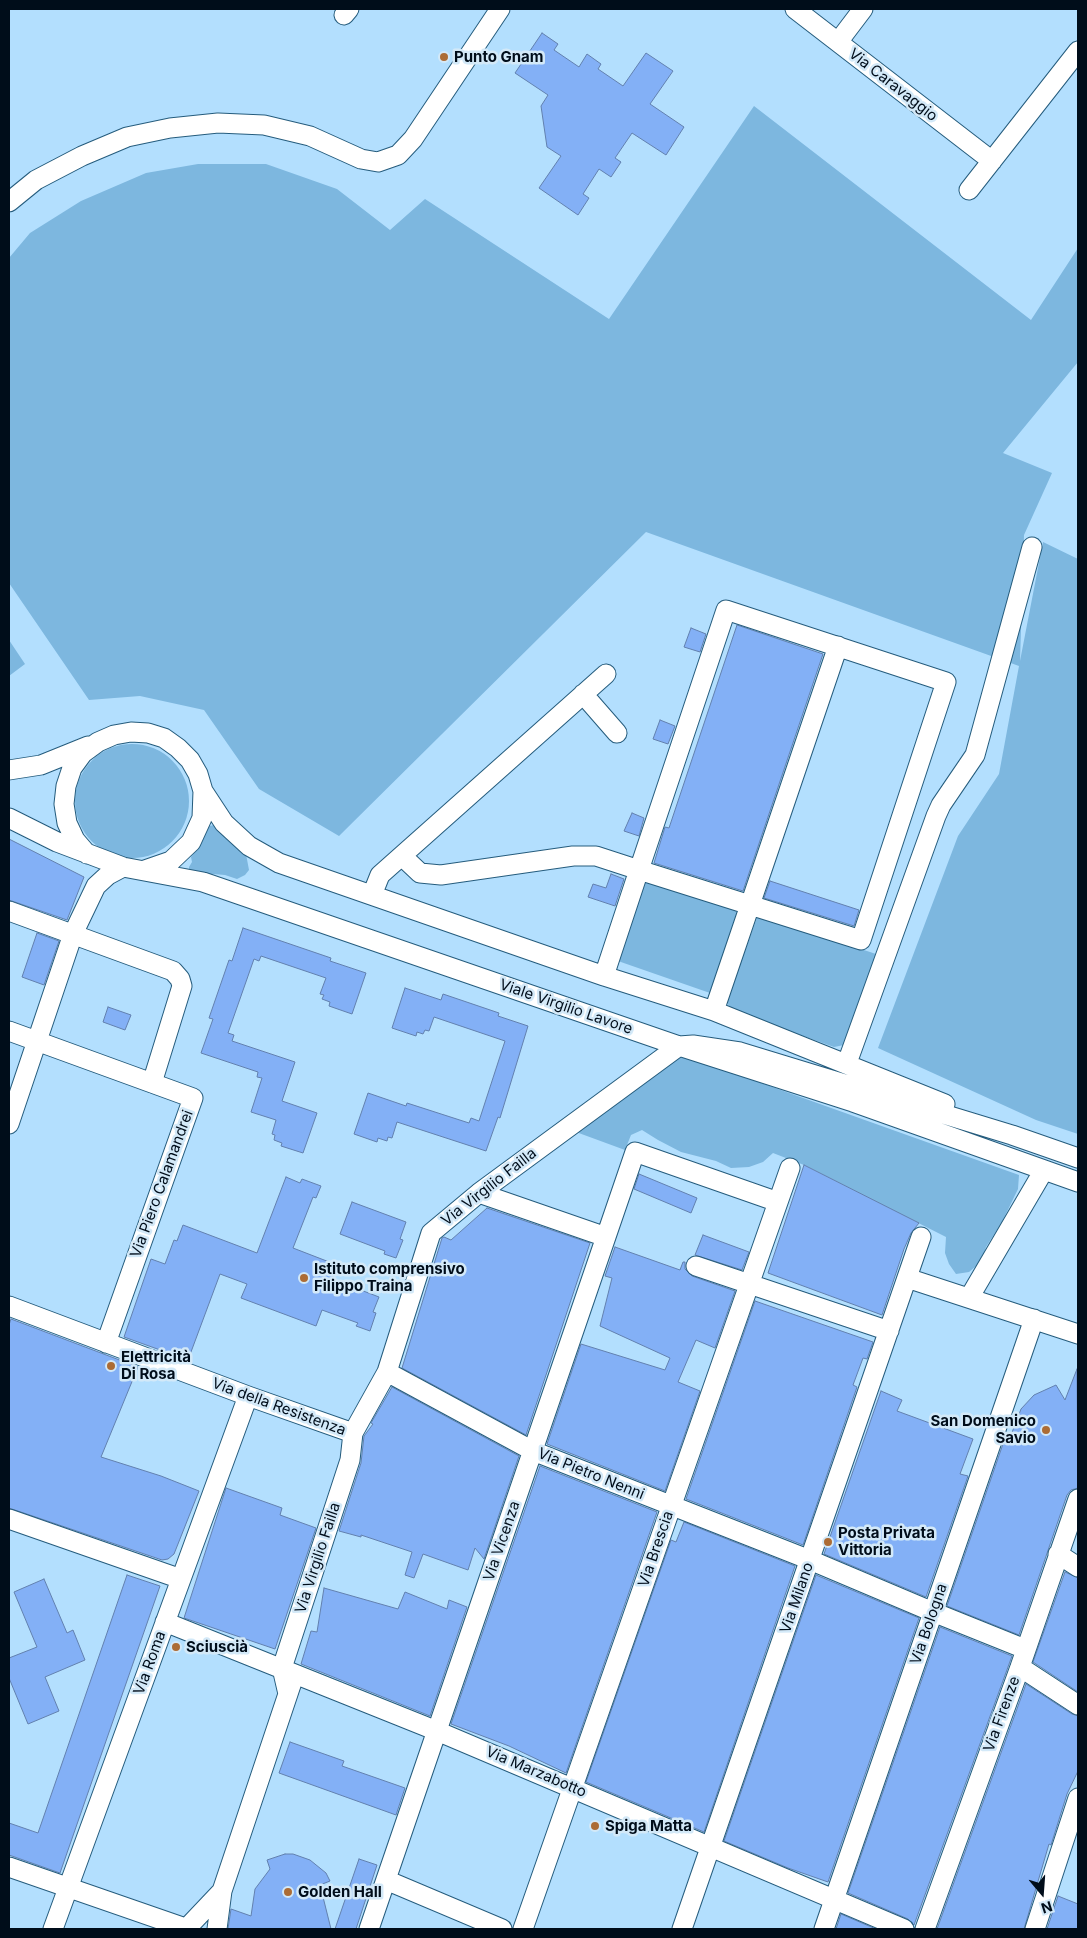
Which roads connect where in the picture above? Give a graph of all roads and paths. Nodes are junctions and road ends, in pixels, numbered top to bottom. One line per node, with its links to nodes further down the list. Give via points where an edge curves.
1 (500, 9): 8 (street, via 398,155 378,162 361,159 310,136 264,124 218,123 170,128 127,137 82,156 36,180)
2 (795, 9): 4 (street, Via Caravaggio)
3 (863, 9): 4 (street)
4 (838, 42): 6 (street, Via Caravaggio)
5 (1078, 51): 6 (street)
6 (992, 161): 7 (street)
7 (969, 190)
8 (9, 202)
9 (1032, 547): 32 (street, via 975,754 936,816)
10 (838, 646): 22 (street, via 726,610); 24 (street); 24 (street, via 946,682 861,940)
11 (606, 674): 12 (street)
12 (583, 694): 13 (street); 19 (street)
13 (617, 733)
14 (98, 742): 15 (street, via 41,765); 16 (street, via 131,732 164,738 190,760); 18 (street, via 83,753 72,768 64,804 67,823)
15 (9, 770)
16 (203, 791): 21 (street, via 202,818 191,842 171,861); 23 (street, Viale Virgilio Lavore, via 224,823 249,846 279,863)
17 (9, 818): 18 (street)
18 (87, 854): 20 (street)
19 (402, 856): 22 (street, via 420,873 429,875 573,856 596,856); 23 (street, via 380,875)
20 (123, 867): 21 (street, Viale Virgilio Lavore); 26 (street, via 96,886)
21 (146, 870): 31 (street, Viale Virgilio Lavore, via 203,882)
22 (639, 870): 24 (street); 27 (street)
23 (372, 895): 27 (street, Viale Virgilio Lavore)
24 (750, 905): 28 (street)
25 (9, 911): 26 (street)
26 (73, 934): 30 (street); 33 (street, via 173,971 180,979 182,986)
27 (604, 976): 28 (street, Viale Virgilio Lavore)
28 (714, 1011): 32 (street, Viale Virgilio Lavore)
29 (9, 1031): 30 (street, Via Piero Calamandrei)
30 (38, 1042): 33 (street, Via Piero Calamandrei); 34 (street)
31 (679, 1046): 35 (street, Viale Virgilio Lavore, via 740,1052); 38 (street, via 853,1102); 40 (street, Via Virgilio Failla)
32 (847, 1063): 35 (street, Viale Virgilio Lavore)
33 (152, 1083): 52 (street, Via Piero Calamandrei, via 193,1098)
34 (9, 1124)
35 (1012, 1135): 36 (street, Viale Virgilio Lavore)
36 (1078, 1158)
37 (790, 1168): 41 (street, Via Brescia)
38 (1044, 1170): 39 (street); 47 (street)
39 (1078, 1182)
40 (478, 1193): 42 (street); 53 (street, Via Virgilio Failla, via 431,1233)
41 (778, 1202): 42 (street, Via Vicenza, via 635,1152); 46 (street, Via Brescia)
42 (606, 1237): 56 (street, Via Vicenza)
43 (921, 1237): 45 (street, Via Milano)
44 (696, 1266): 46 (street)
45 (907, 1278): 47 (street); 50 (street, Via Milano)
46 (749, 1284): 50 (street); 58 (street, Via Brescia)
47 (969, 1298): 49 (street)
48 (9, 1306): 52 (street, Via della Resistenza)
49 (1034, 1320): 51 (street); 64 (street, Via Bologna)
50 (889, 1331): 61 (street, Via Milano)
51 (1078, 1334)
52 (106, 1343): 54 (street, Via della Resistenza)
53 (387, 1372): 55 (street, Via Virgilio Failla); 56 (street, Via Pietro Nenni)
54 (248, 1396): 55 (street, Via della Resistenza); 63 (street, Via Roma)
55 (353, 1433): 67 (street, Via Virgilio Failla, via 350,1460)
56 (533, 1450): 58 (street, Via Pietro Nenni); 69 (street, Via Vicenza)
57 (1078, 1499): 60 (street, Via Firenze)
58 (671, 1506): 61 (street, Via Pietro Nenni); 70 (street, Via Brescia)
59 (9, 1519): 63 (street)
60 (1058, 1554): 62 (street); 66 (street, Via Firenze)
61 (810, 1560): 64 (street, Via Pietro Nenni); 72 (street, Via Milano)
62 (1078, 1567)
63 (181, 1578): 65 (street, Via Roma)
64 (933, 1612): 66 (street, Via Pietro Nenni); 77 (street, Via Bologna)
65 (165, 1622): 67 (street, Via Marzabotto); 75 (street, Via Roma)
66 (1023, 1658): 68 (street, Via Pietro Nenni); 87 (street, Via Firenze)
67 (288, 1671): 69 (street, Via Marzabotto); 76 (street, via 288,1694)
68 (1078, 1705)
69 (437, 1731): 70 (street, Via Marzabotto); 74 (street, Via Vicenza)
70 (573, 1788): 72 (street, Via Marzabotto); 83 (street, Via Brescia)
71 (1078, 1798): 88 (street)
72 (711, 1847): 77 (street, Via Marzabotto); 84 (street, Via Milano)
73 (9, 1867): 75 (street)
74 (386, 1880): 81 (street, Via Vicenza); 82 (street)
75 (68, 1887): 78 (street, Via Roma); 79 (street)
76 (222, 1891): 79 (street); 80 (street)
77 (834, 1900): 85 (street, Via Bologna); 86 (street, Via Marzabotto)
78 (53, 1929)
79 (187, 1929)
80 (217, 1929)
81 (369, 1929)
82 (502, 1929)
83 (523, 1929)
84 (682, 1929)
85 (824, 1929)
86 (904, 1929)
87 (924, 1929)
88 (1035, 1929)

